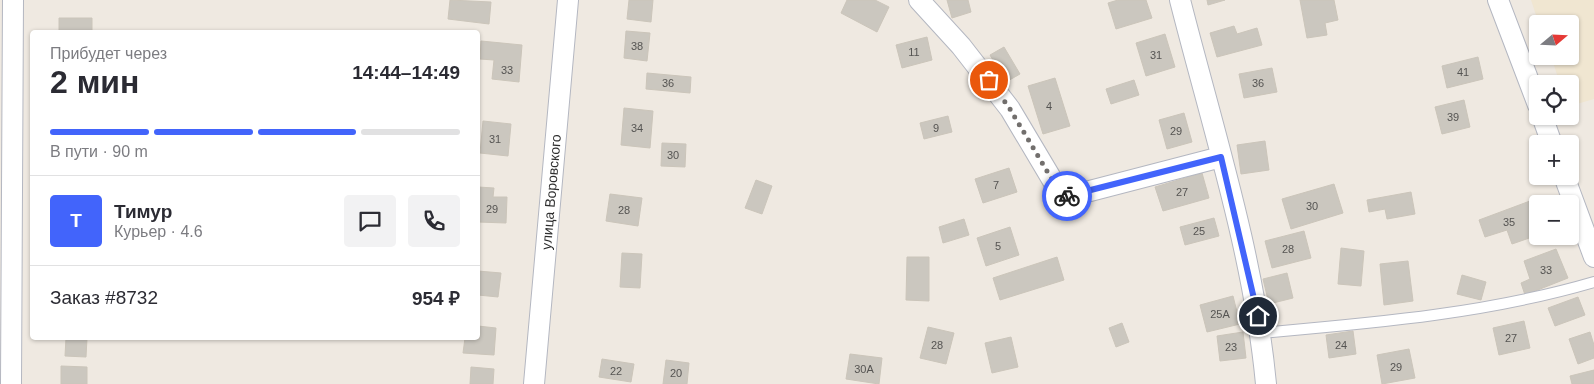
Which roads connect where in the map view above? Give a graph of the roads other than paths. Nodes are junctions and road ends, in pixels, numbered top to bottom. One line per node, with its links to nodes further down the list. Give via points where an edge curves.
1 (13, 0): 12 (street)
2 (568, 0): 13 (street, улица Воровского)
3 (919, 0): 7 (street, via 961,46 1010,109 1063,198)
4 (1180, 0): 7 (street)
5 (1498, 0): 6 (street)
6 (1529, 81)
7 (1221, 157): 11 (street)
8 (1567, 185): 9 (street)
9 (1594, 257)
10 (1594, 282): 11 (lane, via 1491,307)
11 (1260, 333): 14 (street)
12 (11, 384)
13 (534, 384)
14 (1266, 384)

